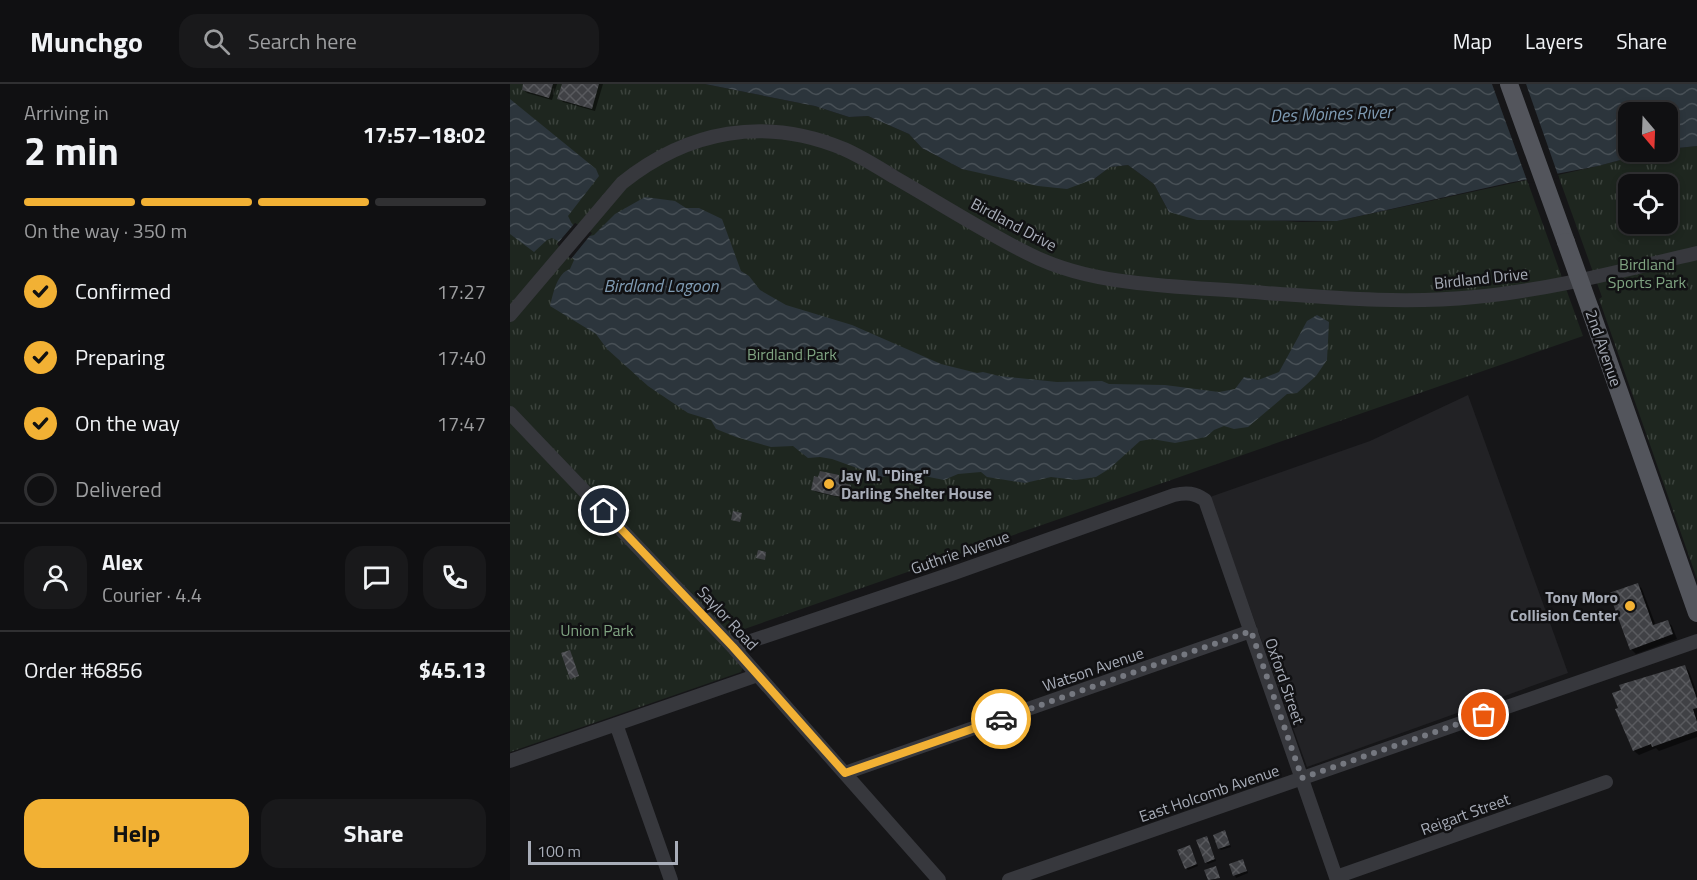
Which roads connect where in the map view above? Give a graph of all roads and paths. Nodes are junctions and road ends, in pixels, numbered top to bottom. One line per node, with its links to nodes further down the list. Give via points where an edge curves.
1 (1509, 84): 6 (main road, 2nd Avenue, bridge)
2 (1697, 253): 3 (street, Birdland Drive, via 1529,290 1438,300 1366,300 1130,282 1073,270 1028,254 847,150 804,136 738,132 704,138 657,159 622,183)
3 (510, 315)
4 (510, 413): 9 (street, Saylor Road)
5 (1198, 495): 7 (street, Oxford Street, via 1205,500); 9 (street, Guthrie Avenue, via 1174,495)
6 (1697, 613)
7 (1251, 631): 13 (street, Watson Avenue); 14 (street, Oxford Street)
8 (1697, 641): 14 (street, East Holcomb Avenue)
9 (733, 647): 10 (street, Saylor Road)
10 (758, 675): 11 (street); 13 (street, Saylor Road)
11 (616, 724): 12 (street); 17 (street)
12 (510, 761)
13 (845, 773): 18 (street, Saylor Road)
14 (1302, 778): 16 (street, Oxford Street); 19 (street, East Holcomb Avenue)
15 (1606, 782): 16 (street, Reigart Street)
16 (1337, 879)
17 (671, 880)
18 (939, 880)
19 (1009, 880)

